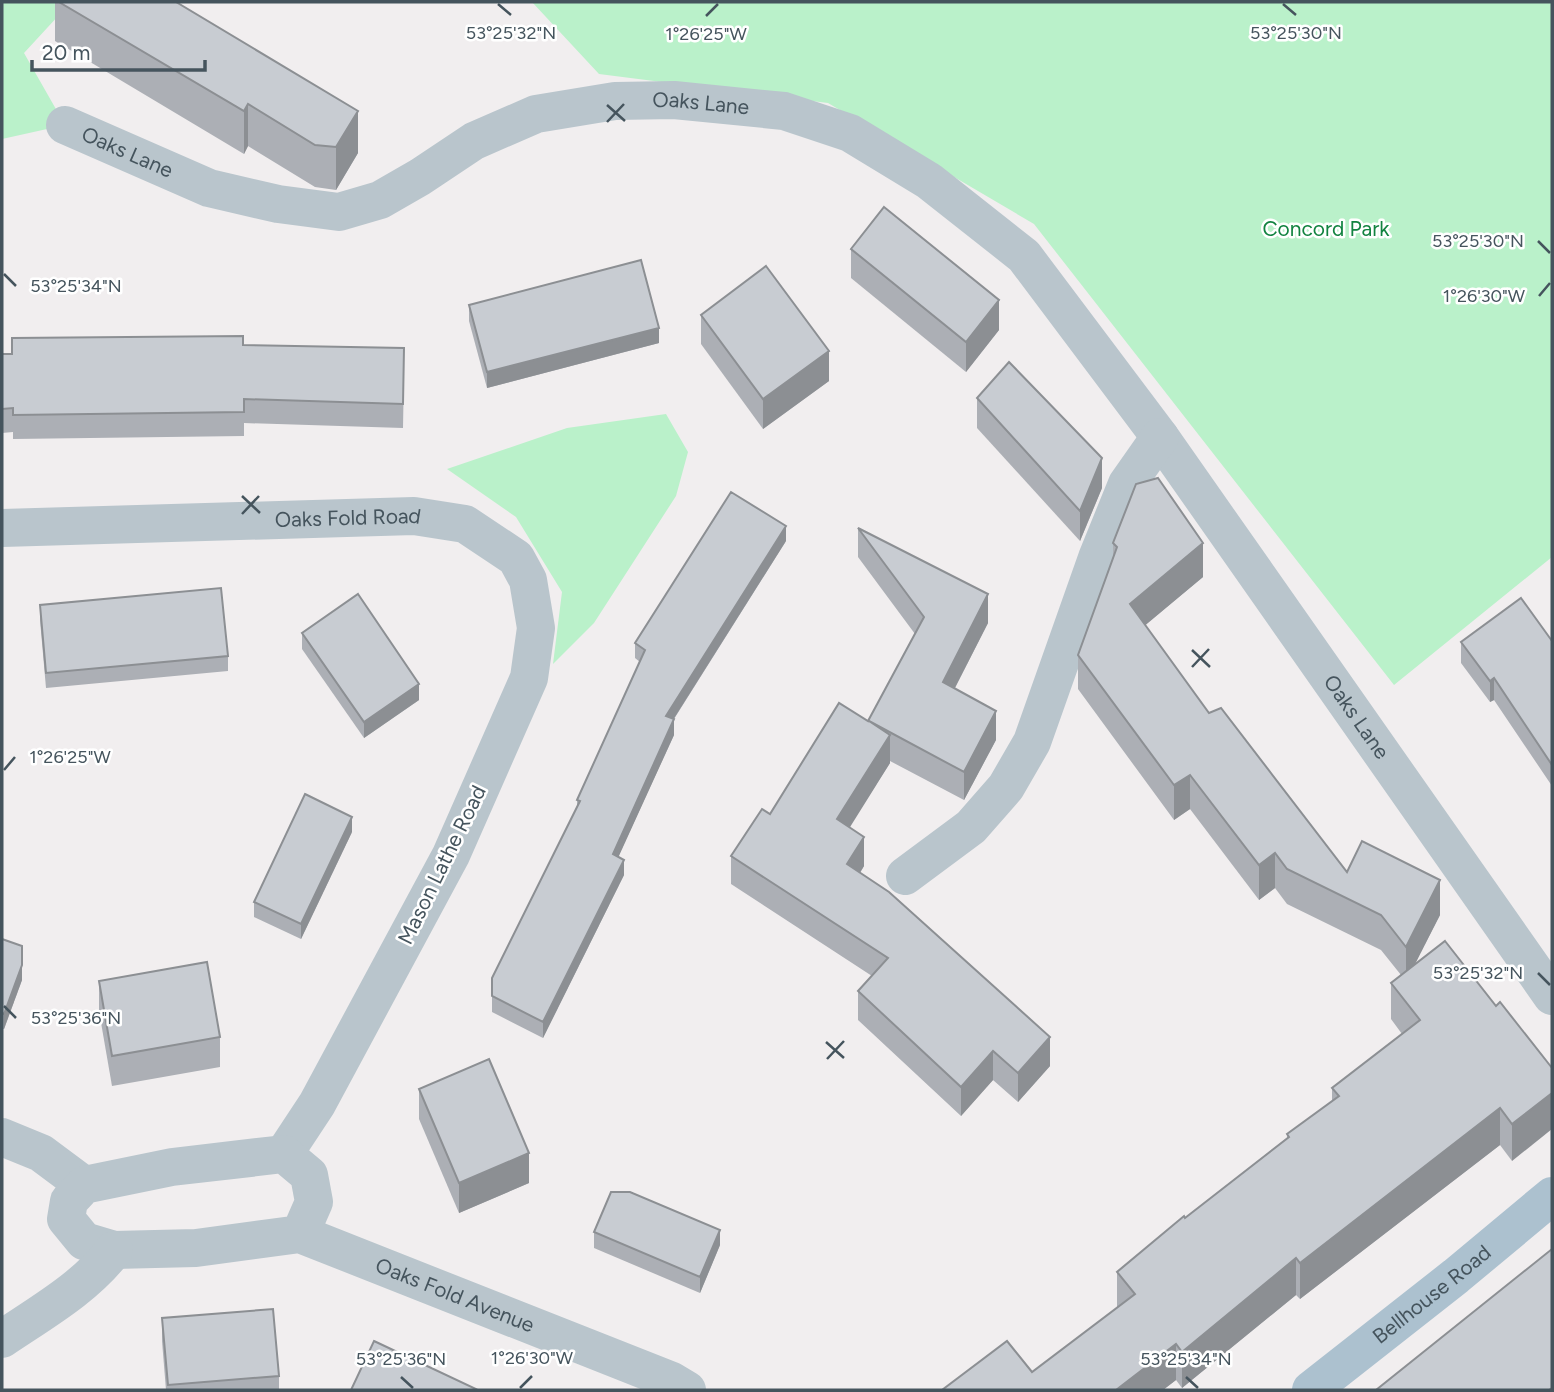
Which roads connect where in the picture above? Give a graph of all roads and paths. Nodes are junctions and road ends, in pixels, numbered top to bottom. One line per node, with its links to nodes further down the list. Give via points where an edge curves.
1 (65, 125): 2 (street, Oaks Lane, via 209,187 278,204 339,212 380,200 474,141 536,114 615,101 674,100 784,111 850,133 929,181 1024,256)
2 (1160, 437): 5 (street, via 1127,484 1032,742 1019,765 971,827); 6 (street, Oaks Lane)
3 (2, 528): 4 (street, Oaks Fold Road, via 414,516 466,524)
4 (516, 558): 8 (street, Mason Lathe Road, via 528,580 536,628 529,678 451,855 317,1104)
5 (905, 876)
6 (1552, 996)
7 (2, 1137): 9 (street, via 41,1153)
8 (284, 1154): 9 (street, via 172,1167); 11 (street, via 309,1175 314,1202)
9 (83, 1185): 12 (street, Oaks Fold Avenue, via 69,1201 66,1219 84,1241)
10 (1552, 1196): 15 (main road, Bellhouse Road)
11 (300, 1234): 12 (street, Oaks Fold Avenue, via 196,1248); 14 (street, Oaks Fold Avenue)
12 (114, 1250): 13 (street, via 73,1292)
13 (2, 1339)
14 (687, 1390)
15 (1311, 1390)

